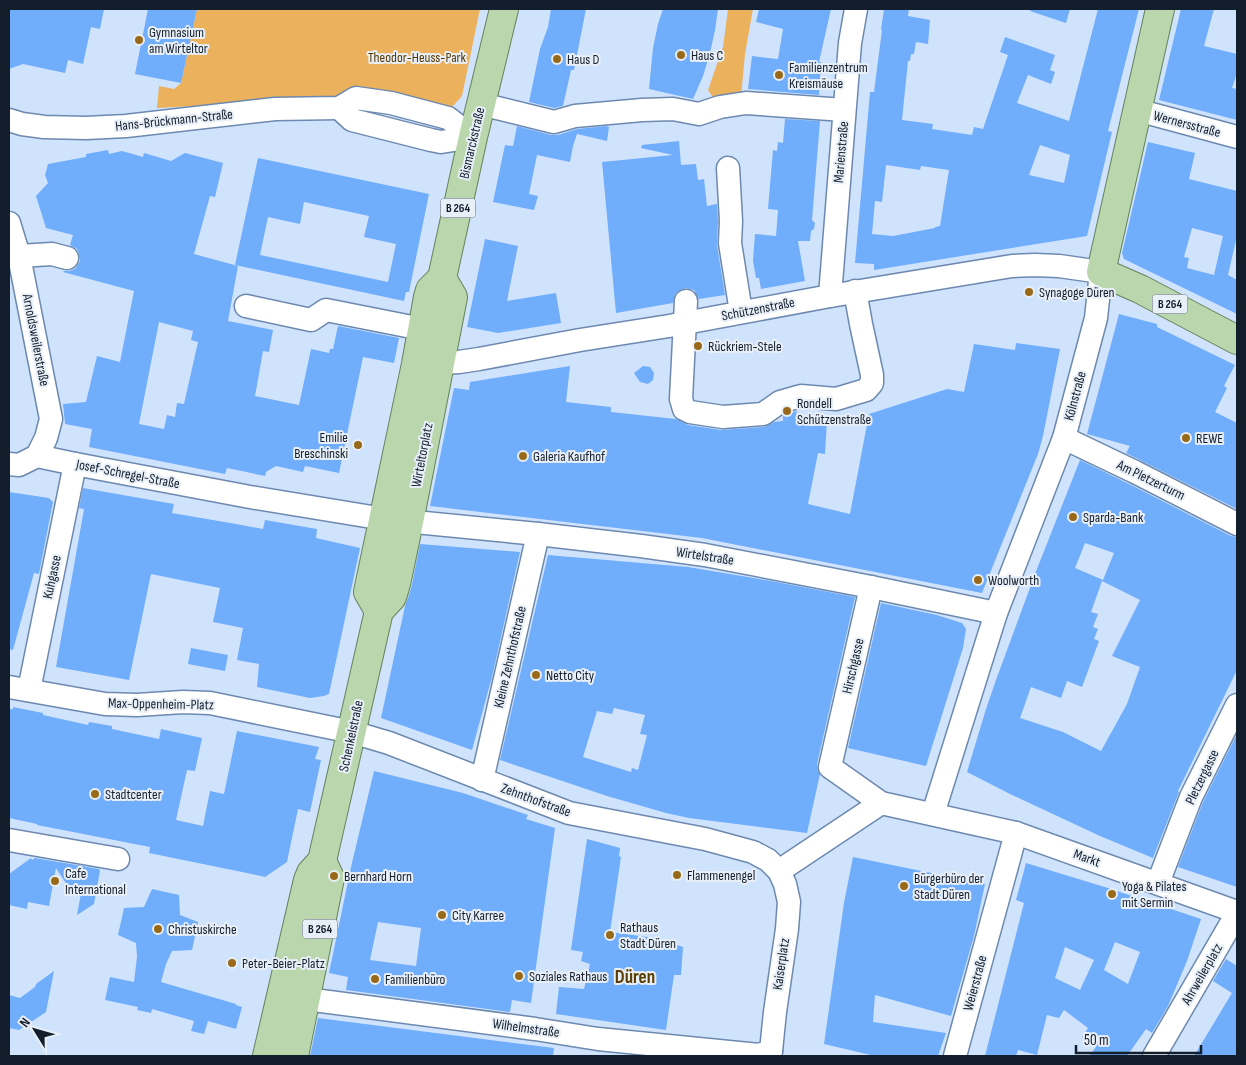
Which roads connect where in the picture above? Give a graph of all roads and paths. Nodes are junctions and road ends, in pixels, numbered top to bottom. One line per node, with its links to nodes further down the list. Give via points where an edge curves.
1 (504, 9): 4 (main road, Bismarckstraße / B 264)
2 (856, 9): 5 (street, Marienstraße)
3 (1160, 9): 6 (main road, Kölnstraße)
4 (481, 104): 5 (street, via 554,122 575,116 642,110 673,109 699,114 746,103); 8 (main road, Bismarckstraße / B 264)
5 (844, 110): 17 (street, Marienstraße)
6 (1137, 110): 9 (street, Wernersstraße); 14 (main road, Kölnstraße)
7 (9, 120): 8 (street, Hans-Brückmann-Straße, via 34,126 86,128 275,109 339,108 352,120 441,142)
8 (473, 137): 15 (main road, Bismarckstraße / B 264)
9 (1237, 137)
10 (728, 168): 19 (street, via 730,243)
11 (9, 223): 12 (street, Arnoldsweilerstraße)
12 (20, 256): 13 (street, via 52,254); 25 (street, Arnoldsweilerstraße, via 51,420)
13 (67, 258)
14 (1101, 272): 16 (street, Schützenstraße, via 1059,266 1012,266); 22 (main road, B 264); 24 (street, Kölnstraße, via 1096,318)
15 (442, 278): 21 (main road, Bismarckstraße / B 264, via 430,290); 23 (main road, B 264, via 453,297)
16 (855, 292): 17 (street, Schützenstraße); 20 (street, via 872,383 866,390 836,398 801,396 780,402 763,414 723,417 684,409 681,399)
17 (830, 296): 19 (street, Schützenstraße)
18 (246, 306): 21 (street, via 311,320 326,310)
19 (741, 312): 20 (street, Schützenstraße)
20 (681, 313): 23 (street, Schützenstraße, via 580,340 479,359)
21 (422, 329): 23 (main road, Bismarckstraße / B 264)
22 (1237, 340)
23 (428, 364): 28 (main road, Wirteltorplatz / B 264)
24 (1064, 438): 29 (street, Am Pletzerturm); 32 (street, Kölnstraße)
25 (37, 456): 26 (street, via 19,465); 27 (street, Josef-Schregel-Straße)
26 (9, 464)
27 (75, 464): 28 (street, Josef-Schregel-Straße); 33 (street, Kuhgasse)
28 (397, 521): 30 (street, Wirtelstraße); 35 (main road, Schenkelstraße / B 264, via 368,592 379,611)
29 (1237, 524)
30 (538, 534): 31 (street, Wirtelstraße, via 705,555); 37 (street, Kleine Zehnthofstraße)
31 (871, 587): 32 (street, Wirtelstraße); 36 (street, Hirschgasse)
32 (996, 613): 39 (street, Kölnstraße)
33 (19, 688): 35 (street, Max-Oppenheim-Platz, via 105,704 210,702)
34 (1235, 714): 44 (street, Pletzergasse, via 1191,797)
35 (352, 732): 37 (street, Zehnthofstraße); 47 (main road, Schenkelstraße / B 264, via 322,861 308,880)
36 (835, 744): 38 (street, Markt, via 830,767)
37 (482, 780): 43 (street, Zehnthofstraße, via 569,813 705,839 753,852)
38 (881, 803): 39 (street, Markt); 43 (street)
39 (932, 814): 40 (street, Markt)
40 (1016, 833): 44 (street, Markt); 52 (street, Weierstraße)
41 (9, 840): 42 (street)
42 (118, 859)
43 (779, 871): 49 (street, Kaiserplatz, via 786,884 789,902)
44 (1158, 883): 45 (street, Markt)
45 (1237, 912)
46 (1237, 920): 53 (street, Ahrweilerplatz, via 1232,922)
47 (294, 997): 48 (street, Wilhelmstraße, via 439,1011); 50 (main road, Schenkelstraße / B 264); 51 (main road, Schenkelstraße / B 264)
48 (597, 1047): 49 (street, Wilhelmstraße)
49 (774, 1054)
50 (268, 1056)
51 (294, 1056)
52 (955, 1056)
53 (1154, 1056)

